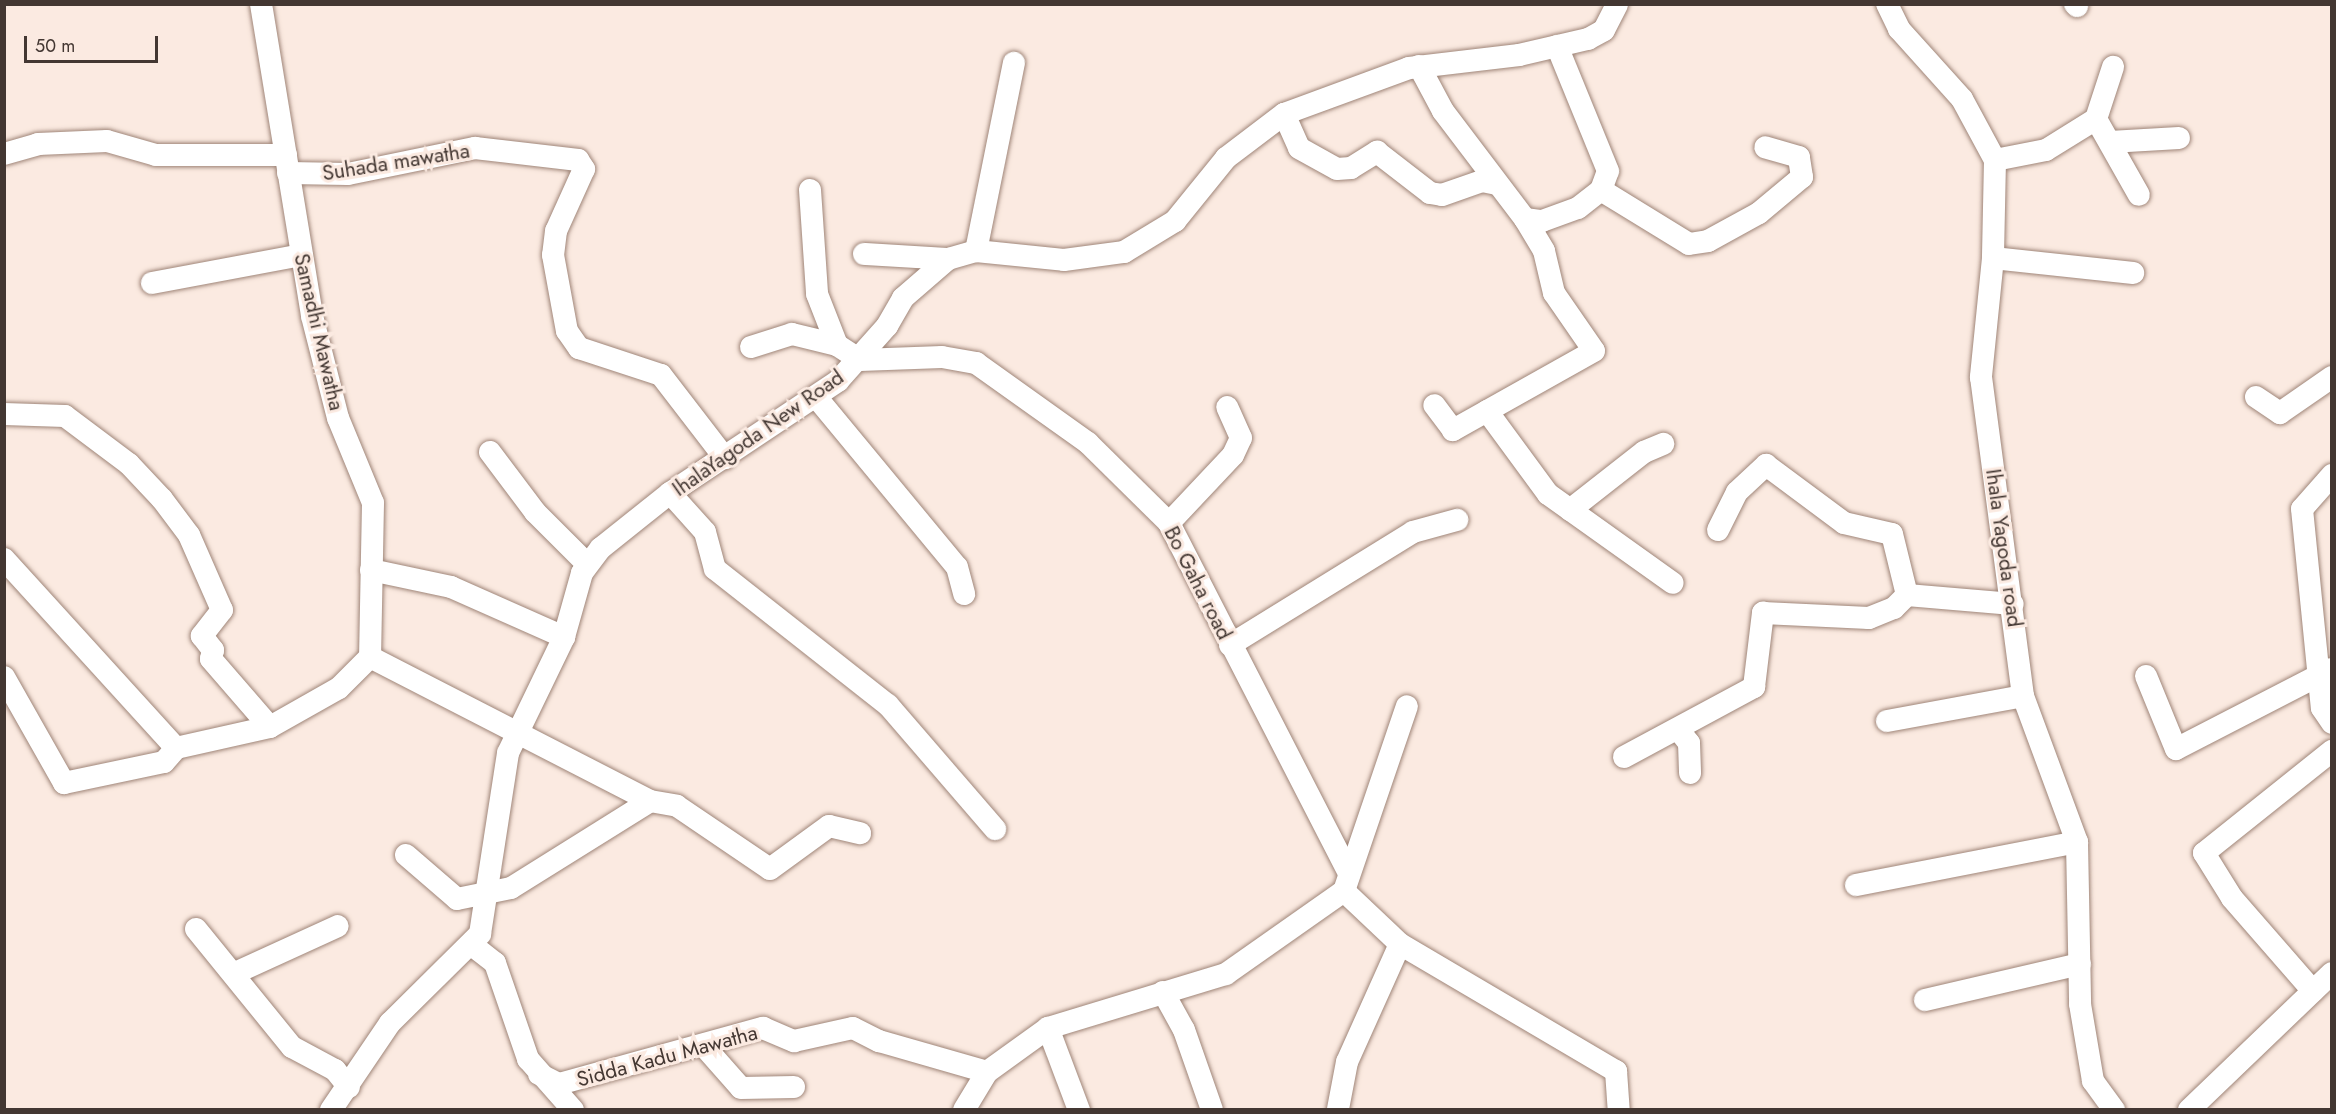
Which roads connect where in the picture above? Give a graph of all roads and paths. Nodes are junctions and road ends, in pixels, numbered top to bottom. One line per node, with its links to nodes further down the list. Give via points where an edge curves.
1 (261, 4): 15 (street, Samadhi Mawatha)
2 (1617, 4): 4 (street, IhalaYagoda New Road, via 1611,22 1597,36)
3 (1887, 4): 14 (street, Ihala Yagoda road, via 1899,29 1962,99)
4 (1557, 45): 6 (street, IhalaYagoda New Road); 18 (street, via 1608,171)
5 (1014, 63): 21 (street)
6 (1419, 66): 8 (street, IhalaYagoda New Road); 16 (street, via 1443,111)
7 (2113, 67): 9 (street)
8 (1284, 114): 16 (street, via 1299,148 1330,167 1351,168 1377,152 1430,193 1442,195 1482,181); 21 (street, IhalaYagoda New Road, via 1226,158 1175,221 1124,252 1073,260)
9 (2096, 119): 11 (street); 14 (street, via 2046,150)
10 (2179, 138): 11 (street)
11 (2110, 142): 19 (street)
12 (1765, 147): 18 (street, via 1799,157 1802,177 1759,213 1708,241 1689,244)
13 (4, 154): 15 (street, via 38,144 107,141 156,155)
14 (1995, 160): 24 (street, Ihala Yagoda road)
15 (287, 164): 23 (street, Samadhi Mawatha); 40 (street, Suhada mawatha, via 348,174 475,148 578,160 584,169 554,248 567,331 579,348 661,375)
16 (1497, 184): 20 (street)
17 (810, 190): 28 (street, via 817,294)
18 (1601, 190): 20 (street, via 1578,208 1542,221)
19 (2139, 195)
20 (1525, 219): 36 (street, via 1544,251 1554,293 1594,351)
21 (976, 251): 25 (street, IhalaYagoda New Road)
22 (864, 254): 25 (street)
23 (301, 255): 27 (street); 49 (street, Samadhi Mawatha, via 338,418 373,503)
24 (1993, 258): 26 (street); 53 (street, Ihala Yagoda road, via 1981,377)
25 (948, 259): 30 (street, IhalaYagoda New Road, via 903,298)
26 (2133, 273)
27 (152, 283)
28 (837, 345): 29 (street, via 792,334); 30 (street)
29 (751, 347)
30 (860, 360): 32 (street, IhalaYagoda New Road); 45 (street, Bo Gaha road, via 942,357 976,363 1088,443)
31 (2331, 376): 33 (street, via 2280,413)
32 (817, 398): 40 (street, IhalaYagoda New Road); 51 (street, via 957,567)
33 (2256, 398)
34 (1434, 405): 36 (street, via 1453,430)
35 (1227, 407): 45 (street, via 1241,438 1233,455)
36 (1487, 411): 43 (street, via 1548,494)
37 (4, 414): 64 (street, via 65,416 129,464 162,499 189,535 222,610 202,636 213,650 211,659)
38 (1663, 444): 43 (street, via 1644,452)
39 (490, 452): 48 (street, via 535,512)
40 (725, 458): 42 (street, IhalaYagoda New Road)
41 (2331, 474): 57 (street, via 2302,509)
42 (670, 493): 48 (street, IhalaYagoda New Road); 72 (street, via 705,531 715,569 888,705)
43 (1570, 510): 50 (street)
44 (1457, 520): 55 (street, via 1413,532)
45 (1169, 523): 55 (street, Bo Gaha road)
46 (1718, 530): 52 (street, via 1737,492 1766,465 1844,523 1892,534)
47 (4, 559): 67 (street)
48 (587, 564): 54 (street)
49 (372, 570): 54 (street, via 451,587); 56 (street, Samadhi Mawatha)
50 (1673, 583)
51 (964, 594)
52 (1907, 595): 53 (street); 65 (street, via 1894,608 1869,618 1763,613 1754,687)
53 (2013, 604): 60 (street, Ihala Yagoda road)
54 (564, 637): 66 (street)
55 (1230, 645): 76 (street, Bo Gaha road, via 1292,753)
56 (370, 657): 64 (street, via 339,688); 66 (street)
57 (2325, 671): 58 (street, via 2176,749); 63 (street, via 2322,708)
58 (2146, 676)
59 (4, 677): 67 (street, via 64,783 164,762)
60 (2023, 696): 62 (street); 74 (street, Ihala Yagoda road)
61 (1407, 706): 76 (street)
62 (1887, 721)
63 (2331, 723)
64 (270, 727): 67 (street)
65 (1678, 729): 69 (street); 70 (street, via 1689,743)
66 (518, 730): 71 (street); 78 (street, via 497,808)
67 (176, 748)
68 (2331, 751): 86 (street, via 2204,853 2232,898)
69 (1624, 757)
70 (1690, 773)
71 (651, 801): 73 (street, via 677,806 770,869 829,826); 78 (street)
72 (995, 829)
73 (860, 833)
74 (2077, 842): 77 (street); 83 (street, Ihala Yagoda road)
75 (406, 855): 78 (street, via 447,896)
76 (1347, 882): 81 (street); 87 (street, via 1226,974)
77 (1856, 885)
78 (490, 896): 82 (street)
79 (338, 926): 85 (street)
80 (196, 929): 85 (street)
81 (1400, 944): 95 (street, via 1347,1062); 101 (street, via 1616,1071)
82 (472, 945): 92 (street, via 495,963 528,1059); 93 (street, via 390,1023)
83 (2080, 964): 88 (street); 102 (street, Ihala Yagoda road, via 2080,1004 2093,1081)
84 (2331, 973): 86 (street)
85 (233, 974): 93 (street, via 292,1047 335,1070)
86 (2313, 991): 103 (street)
87 (1163, 992): 89 (street); 100 (street, via 1184,1030)
88 (1925, 1000)
89 (1048, 1028): 91 (street); 99 (street)
90 (703, 1045): 91 (street, Sidda Kadu Mawatha, via 763,1028 794,1041 853,1028 879,1041); 92 (street, Sidda Kadu Mawatha, via 559,1084); 94 (street, via 741,1088)
91 (987, 1072): 98 (street)
92 (539, 1074): 97 (street)
93 (349, 1087): 96 (street)
94 (795, 1087)
95 (1338, 1109)
96 (331, 1110)
97 (573, 1110)
98 (964, 1110)
99 (1078, 1110)
100 (1212, 1110)
101 (1619, 1110)
102 (2114, 1110)
103 (2189, 1110)

